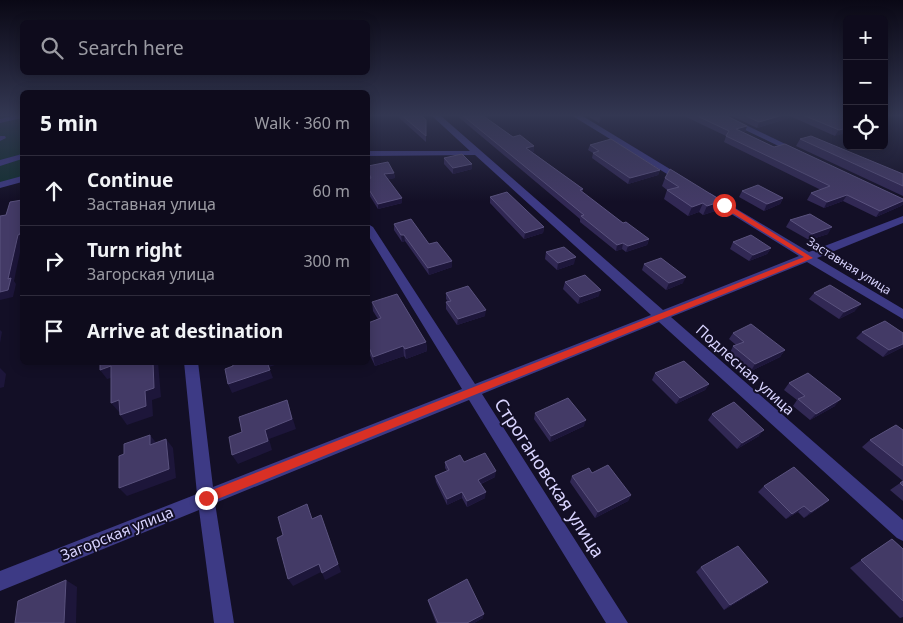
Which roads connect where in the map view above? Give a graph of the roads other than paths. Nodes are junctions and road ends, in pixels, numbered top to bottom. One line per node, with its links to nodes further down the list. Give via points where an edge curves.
1 (466, 144): 4 (street, Подлесная улица)
2 (623, 144): 13 (street, Заставная улица)
3 (780, 144): 6 (street)
4 (475, 153): 5 (street); 15 (street, Подлесная улица)
5 (370, 154)
6 (806, 156)
7 (20, 158): 8 (street)
8 (0, 163)
9 (20, 180): 10 (street)
10 (0, 185)
11 (903, 219): 13 (street, Загорская улица)
12 (370, 230): 17 (street, Строгановская улица)
13 (810, 258): 14 (street, Заставная улица); 15 (street, Загорская улица)
14 (903, 314)
15 (660, 317): 17 (street, Загорская улица); 19 (street, Подлесная улица)
16 (191, 365): 18 (street)
17 (471, 392): 18 (street, Загорская улица); 22 (street, Строгановская улица)
18 (206, 498): 20 (street, Загорская улица); 21 (street)
19 (903, 532)
20 (0, 581)
21 (224, 623)
22 (618, 623)

